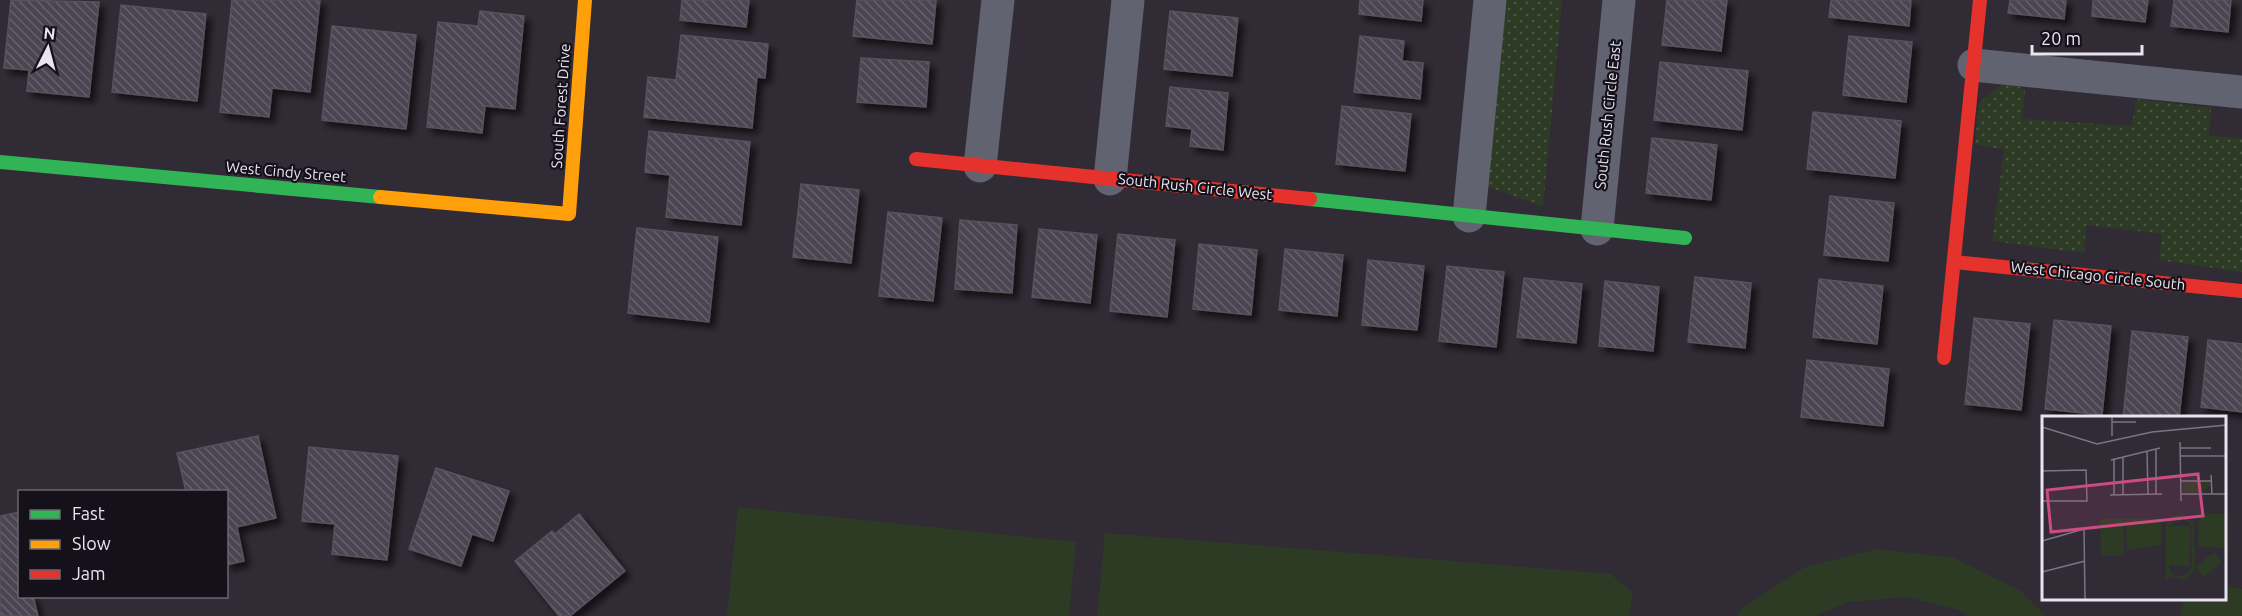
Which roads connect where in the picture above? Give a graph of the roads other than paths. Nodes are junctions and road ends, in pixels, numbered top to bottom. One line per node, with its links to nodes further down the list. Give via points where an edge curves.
1 (585, 0): 13 (street, South Forest Drive)
2 (998, 0): 11 (street)
3 (1128, 0): 12 (street, South Rush Circle West)
4 (1490, 0): 14 (street)
5 (1619, 0): 15 (street, South Rush Circle East)
6 (1980, 0): 7 (street)
7 (1974, 65): 8 (street); 17 (street)
8 (2242, 92)
9 (916, 159): 11 (street, South Rush Circle West)
10 (0, 162): 13 (street, West Cindy Street)
11 (980, 166): 12 (street, South Rush Circle West)
12 (1110, 178): 14 (street, South Rush Circle West)
13 (569, 214)
14 (1469, 216): 15 (street)
15 (1597, 229): 16 (street)
16 (1685, 238)
17 (1954, 262): 18 (street, West Chicago Circle South); 19 (street)
18 (2242, 291)
19 (1944, 358)

